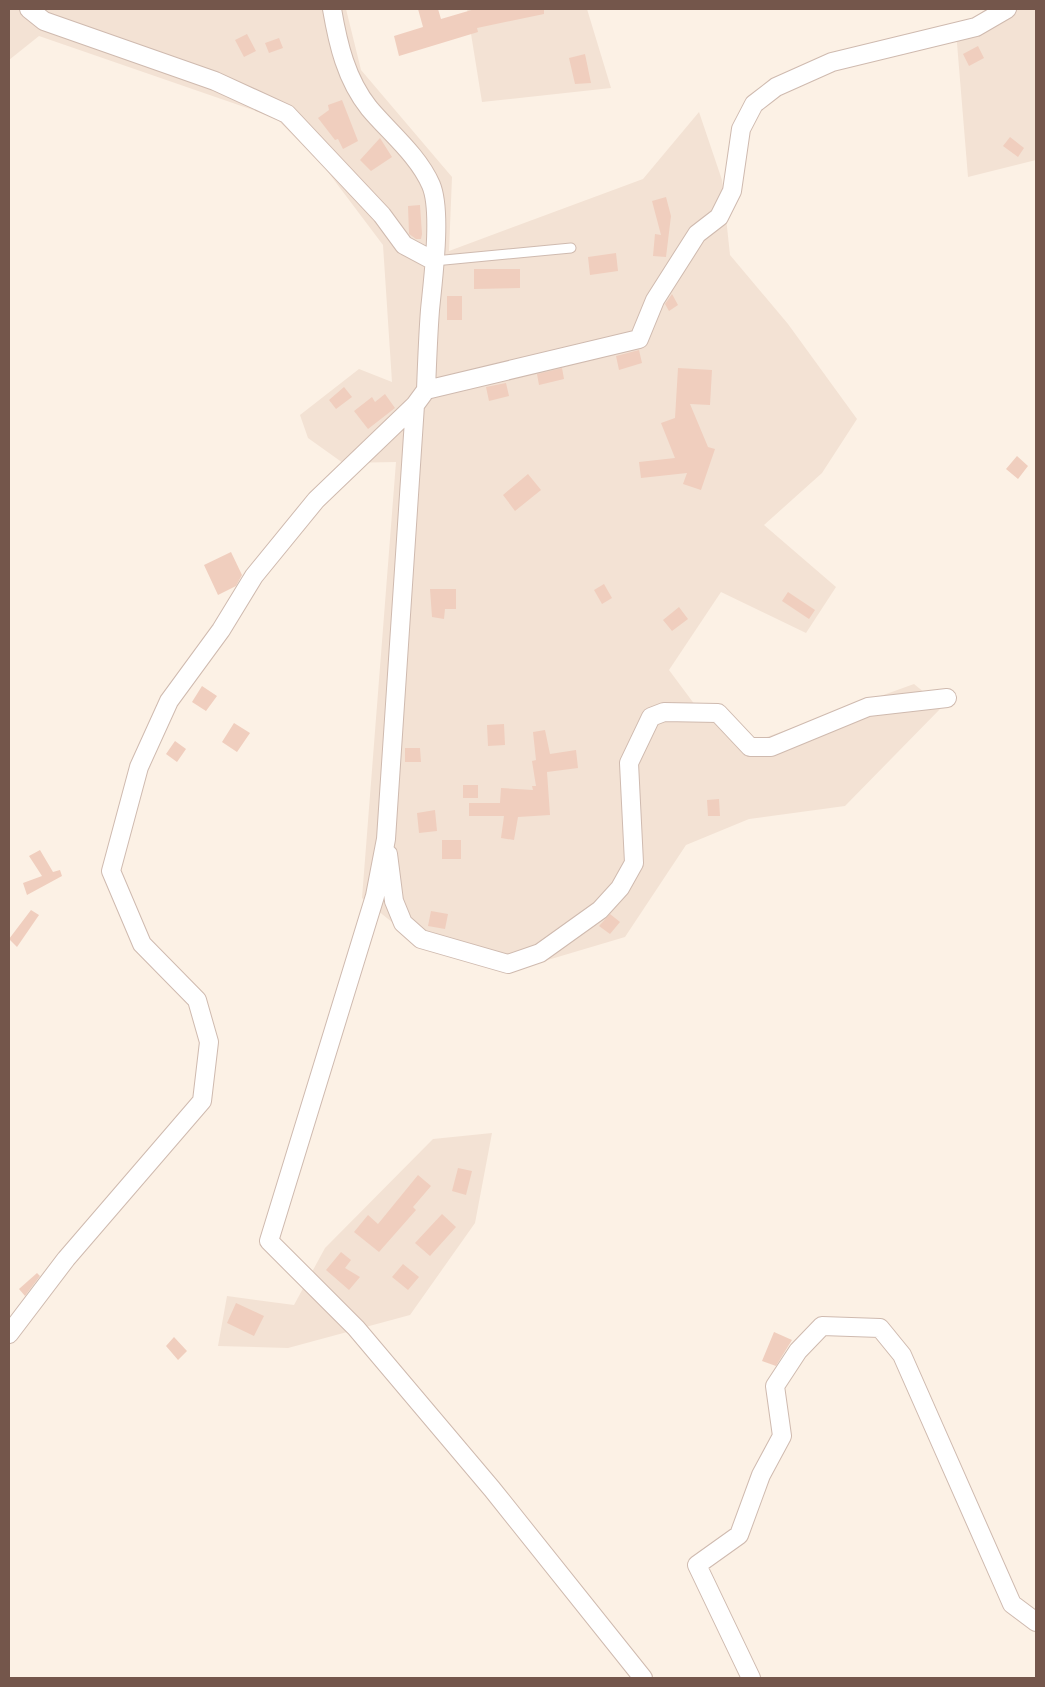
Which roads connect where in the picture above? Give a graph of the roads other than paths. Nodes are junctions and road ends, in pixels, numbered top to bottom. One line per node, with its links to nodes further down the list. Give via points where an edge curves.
1 (29, 9): 5 (street, via 44,21 216,81 287,114 382,215 404,245)
2 (332, 9): 5 (street, via 348,73 368,106 415,160 431,185 436,219)
3 (1007, 9): 6 (street, via 976,28 832,62 776,87 754,104 741,129 732,190 719,217 697,234 660,292 639,339)
4 (571, 248): 5 (lane)
5 (434, 261): 6 (street)
6 (426, 390): 7 (street)
7 (415, 404): 9 (street); 10 (street, via 316,500 254,576 221,630 169,701 139,767 111,871 142,944 197,1000 209,1042 202,1101 66,1259)
8 (947, 698): 9 (street, via 868,707 771,746 750,747 718,712 664,712 651,717 629,763 634,863 620,888 600,910 540,953 508,964 422,939 403,923 394,901)
9 (386, 839): 12 (street, via 375,896 269,1241 356,1328 492,1489)
10 (9, 1334)
11 (1036, 1622): 13 (street, via 1012,1604 902,1355 880,1328 822,1326 798,1351 775,1386 782,1436 761,1475 739,1535 697,1565)
12 (643, 1678)
13 (751, 1678)

